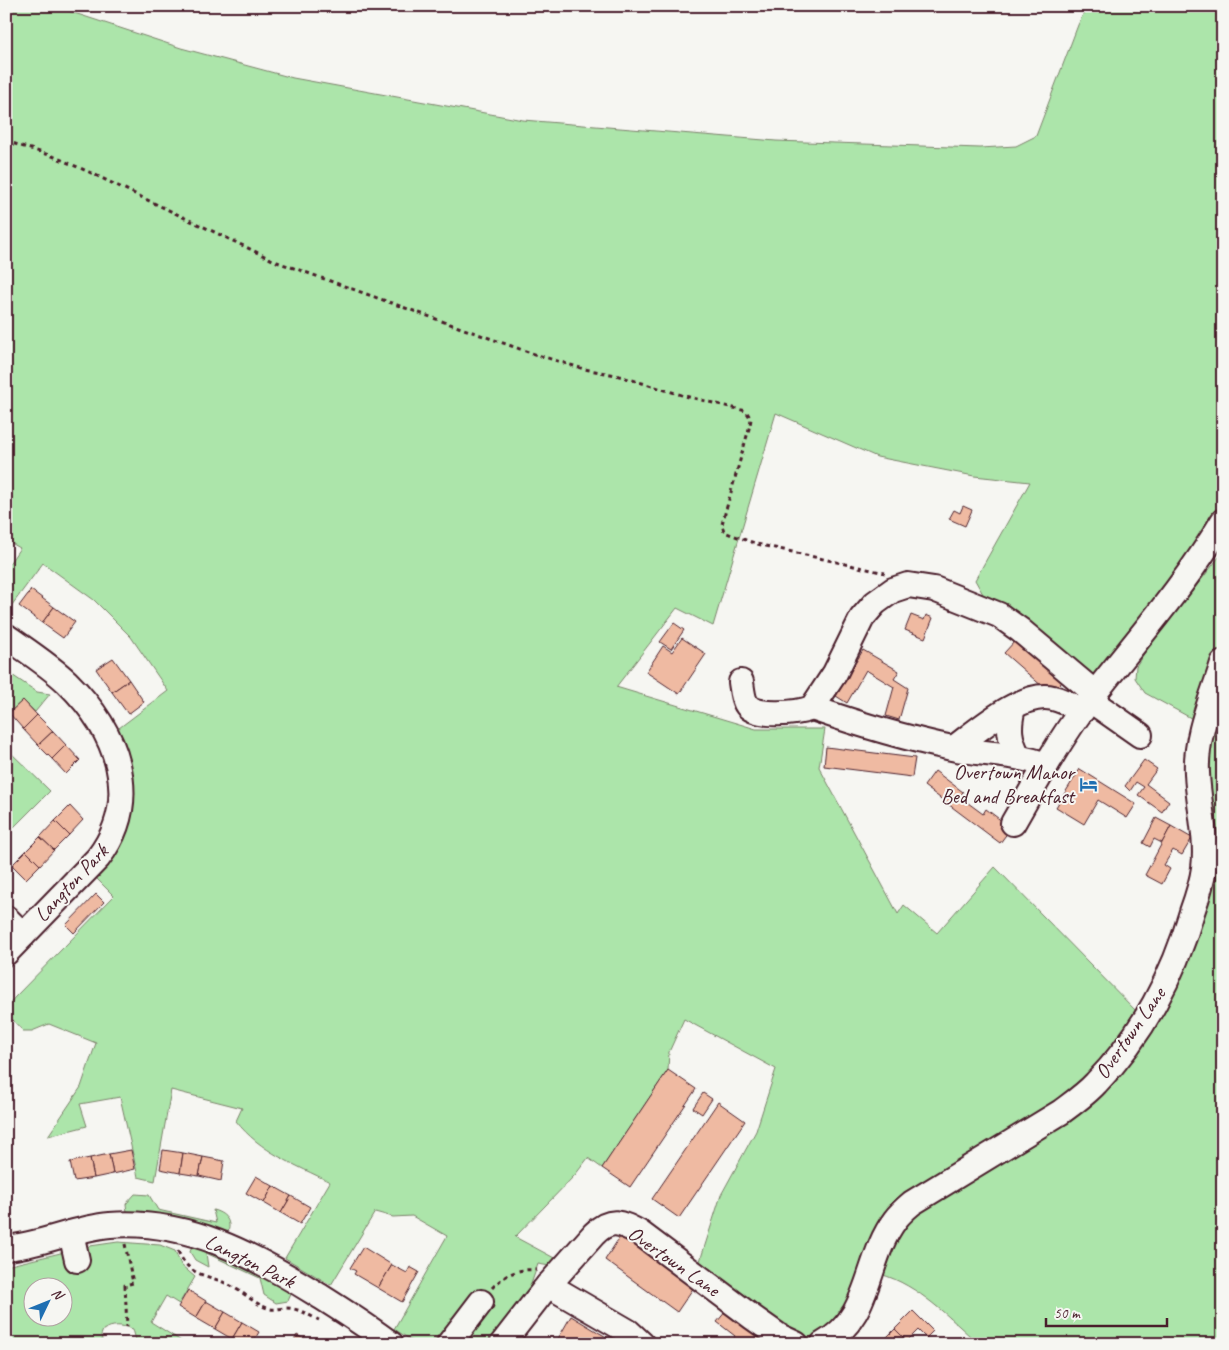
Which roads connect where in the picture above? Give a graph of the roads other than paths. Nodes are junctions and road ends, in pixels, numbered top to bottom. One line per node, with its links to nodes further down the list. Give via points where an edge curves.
1 (1223, 521): 5 (street, via 1181,585)
2 (6, 636): 14 (street, Langton Park, via 66,681 96,716 113,748 122,794 119,817 109,844)
3 (1223, 663): 26 (street, Overtown Lane, via 1198,750 1204,852 1201,882 1179,952 1144,1020 1108,1069 1079,1098 902,1212 887,1234 852,1318 834,1338)
4 (741, 682): 6 (street, via 747,705 755,712 802,712)
5 (1089, 702): 6 (street, via 1020,630 999,615 934,588 904,586 875,603 862,618 835,673); 7 (street, via 1044,697); 8 (street); 11 (street)
6 (812, 708): 9 (street, via 905,737)
7 (1012, 708): 9 (street); 10 (street, via 1009,730)
8 (1140, 735)
9 (954, 748): 10 (street)
10 (1018, 756): 11 (street)
11 (1046, 765): 12 (street)
12 (1013, 823)
13 (6, 918): 14 (street, Langton Park)
14 (23, 935): 15 (street, Langton Park)
15 (6, 953)
16 (71, 1233): 17 (street, Langton Park); 18 (street); 21 (street, Langton Park, via 132,1224 205,1237 255,1258)
17 (6, 1248)
18 (77, 1260)
19 (552, 1281): 23 (street, Overtown Lane); 24 (street); 25 (street, Overtown Lane, via 602,1226 608,1223 625,1225 778,1336)
20 (480, 1302): 22 (street)
21 (391, 1344)
22 (449, 1344)
23 (502, 1344)
24 (642, 1344)
25 (796, 1344)
26 (823, 1344)

